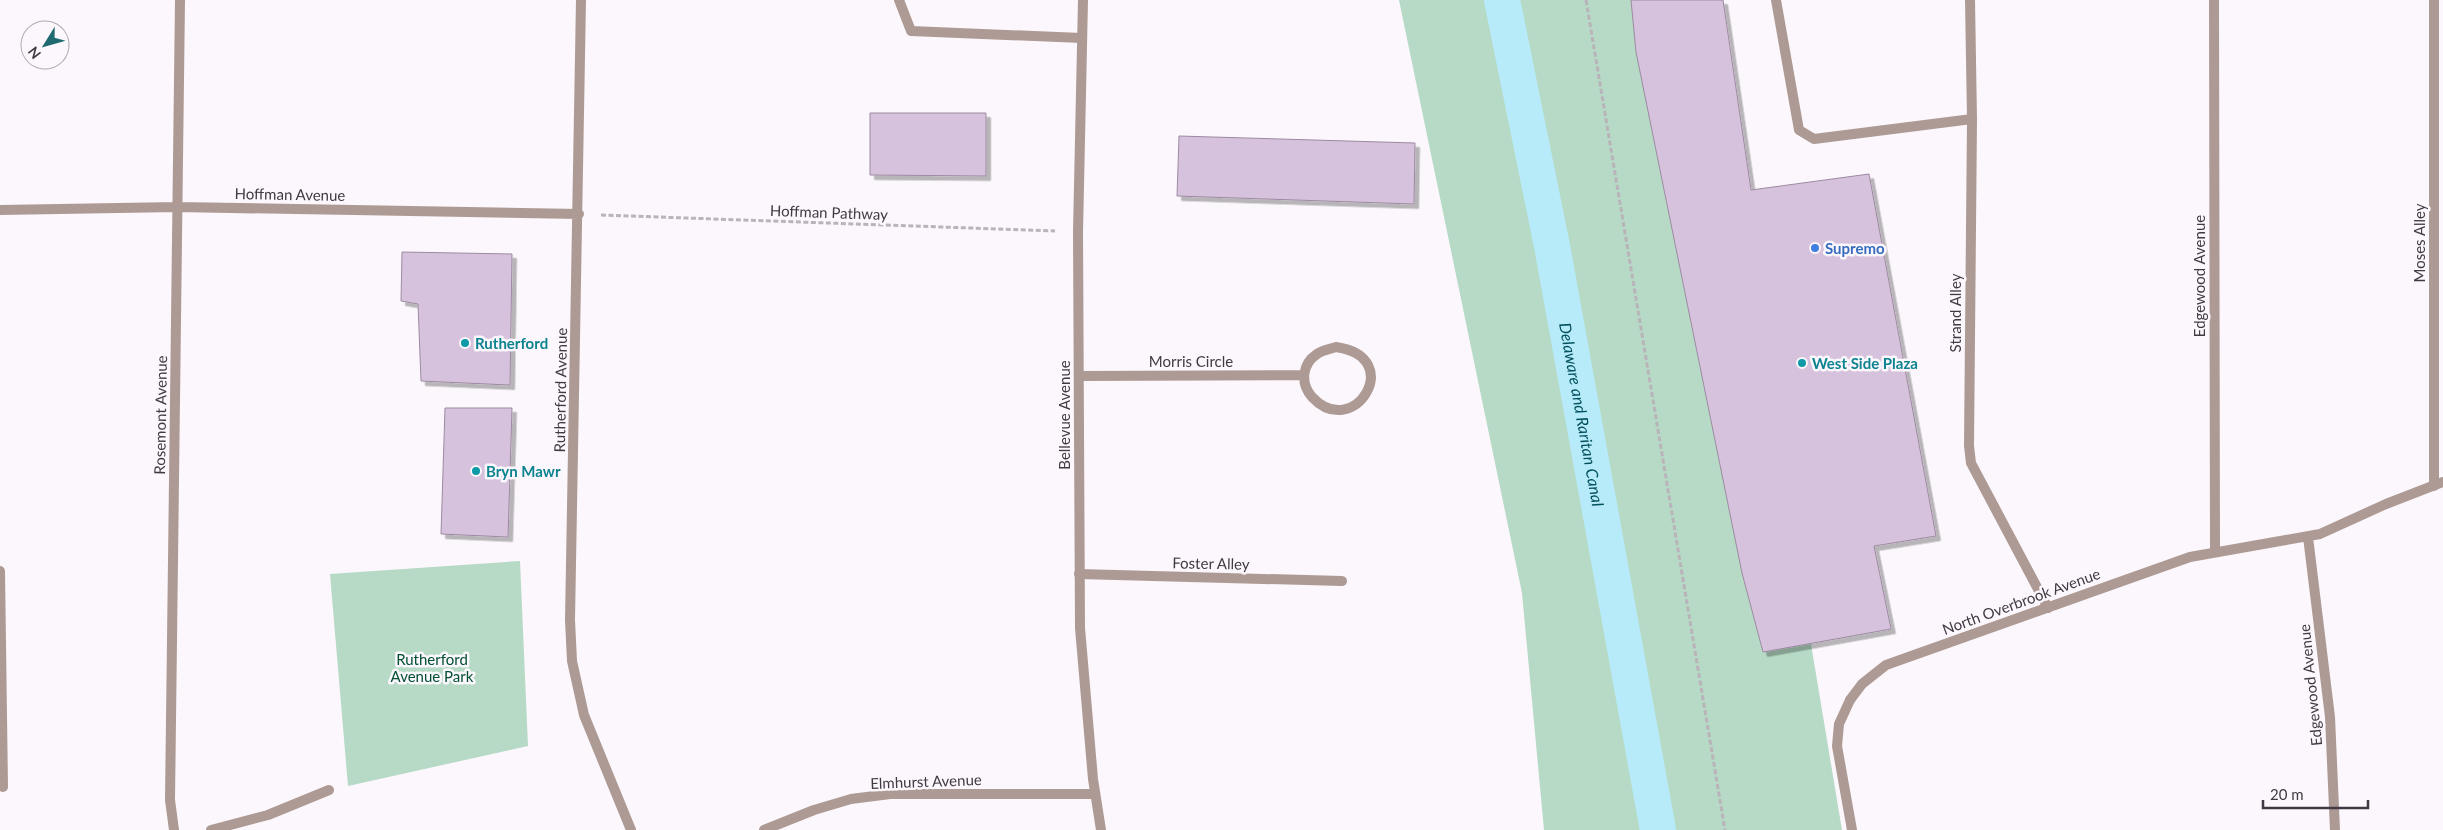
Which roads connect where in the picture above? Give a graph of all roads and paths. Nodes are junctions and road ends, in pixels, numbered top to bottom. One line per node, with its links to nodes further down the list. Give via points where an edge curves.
1 (180, 0): 12 (street, Rosemont Avenue)
2 (581, 0): 14 (street, Rutherford Avenue)
3 (899, 0): 10 (street, via 911,31)
4 (1083, 0): 10 (street, Bellevue Avenue)
5 (1586, 0): 33 (path)
6 (1776, 0): 11 (street, via 1800,130 1814,139)
7 (1970, 0): 11 (street, Strand Alley)
8 (2214, 0): 20 (street, Edgewood Avenue)
9 (2434, 0): 18 (street, Moses Alley)
10 (1082, 38): 15 (street, Bellevue Avenue)
11 (1972, 119): 24 (street, Strand Alley, via 1971,463)
12 (177, 207): 13 (street, Hoffman Avenue); 14 (street, Hoffman Avenue); 28 (street, Rosemont Avenue, via 170,800)
13 (0, 210)
14 (579, 214): 15 (path, Hoffman Pathway); 30 (street, Rutherford Avenue, via 570,610 572,661 584,714)
15 (1078, 232): 17 (street, Bellevue Avenue)
16 (1303, 375): 16 (street, via 1314,399 1332,409 1347,409 1359,403 1368,393 1371,375 1364,359 1350,349 1336,347 1318,353 1308,363); 17 (street, Morris Circle)
17 (1080, 376): 22 (street, Bellevue Avenue)
18 (2438, 484): 19 (street)
19 (2308, 537): 20 (street, North Overbrook Avenue); 35 (street, Edgewood Avenue, via 2330,717)
20 (2215, 551): 24 (street, North Overbrook Avenue)
21 (0, 571): 25 (street)
22 (1079, 574): 23 (street, Foster Alley); 27 (street, Bellevue Avenue, via 1080,628)
23 (1342, 580)
24 (2048, 608): 34 (street, North Overbrook Avenue, via 1886,665 1862,684 1839,724 1837,746)
25 (3, 787)
26 (329, 790): 29 (street, via 268,815)
27 (1095, 794): 31 (street, Elmhurst Avenue, via 890,794 842,802); 32 (street, Bellevue Avenue)
28 (174, 830)
29 (211, 830)
30 (631, 830)
31 (764, 830)
32 (1100, 830)
33 (1725, 830)
34 (1852, 830)
35 (2335, 830)

